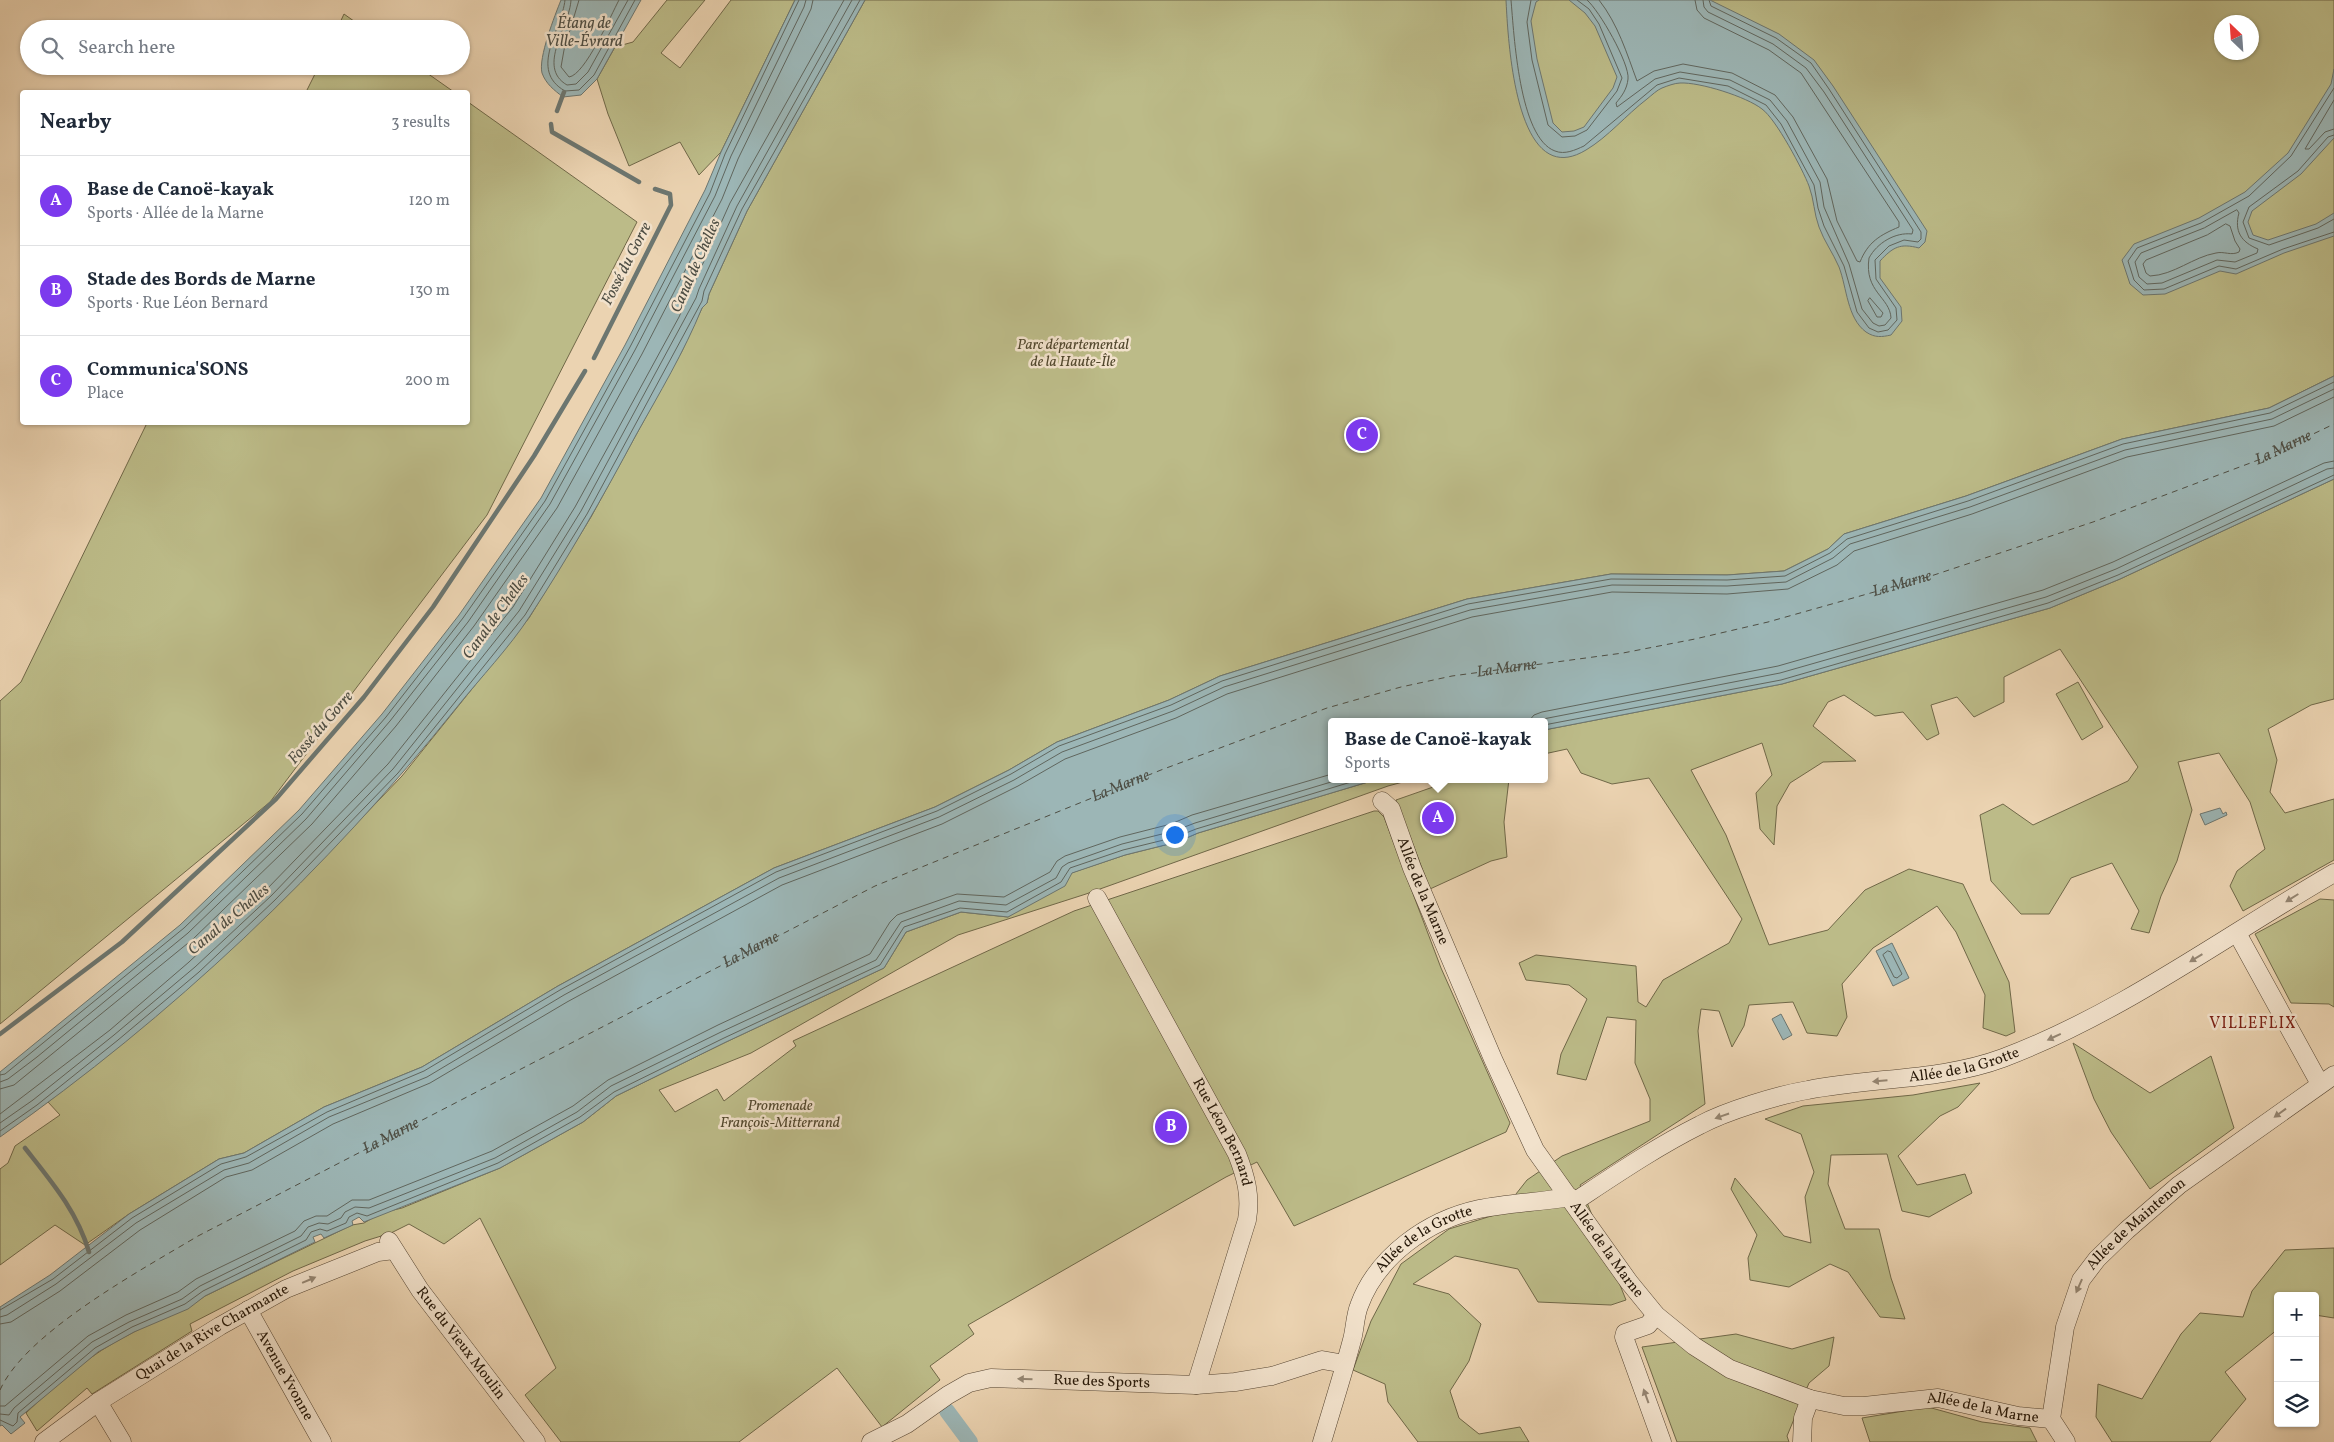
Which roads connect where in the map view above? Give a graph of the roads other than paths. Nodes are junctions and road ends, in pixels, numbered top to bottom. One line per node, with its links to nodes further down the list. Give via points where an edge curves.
1 (1382, 801): 6 (street, Allée de la Marne, via 1391,809 1415,877 1522,1123 1535,1150)
2 (2334, 873): 4 (street, Allée de la Grotte, one-way to 4)
3 (1097, 898): 11 (street, Rue Léon Bernard, via 1237,1154 1248,1185 1247,1220)
4 (2237, 933): 5 (street, via 2314,1069); 6 (street, Allée de la Grotte, one-way to 6, via 2078,1026 2009,1056 1950,1072 1808,1090 1716,1118 1700,1124)
5 (2327, 1079): 14 (street, Allée de Maintenon, one-way to 14, via 2180,1186 2097,1259 2081,1280 2065,1327)
6 (1572, 1199): 9 (street, Allée de la Marne, via 1629,1282); 10 (street, Allée de la Grotte, via 1478,1210 1443,1221 1406,1243 1369,1285 1362,1299)
7 (392, 1246): 8 (street, Quai de la Rive Charmante, one-way to 7, via 318,1276); 18 (street, Rue du Vieux Moulin, via 420,1290)
8 (248, 1310): 13 (street, Quai de la Rive Charmante); 17 (street, Avenue Yvonne)
9 (1656, 1315): 12 (street, Allée de la Marne, via 1694,1346 1730,1369); 21 (street, one-way to 9, via 1624,1337 1625,1333 1648,1325)
10 (1345, 1364): 11 (street, Rue des Sports, via 1322,1360 1272,1376); 20 (street)
11 (1196, 1385): 19 (street, Rue des Sports, one-way to 19, via 991,1378 969,1383 907,1424)
12 (1810, 1399): 14 (street, Allée de la Marne, via 1844,1406 1864,1406 1938,1398 2018,1416); 22 (street, via 1803,1418)
13 (98, 1402): 15 (street, Quai de la Rive Charmante); 16 (street)
14 (2051, 1419): 23 (street)
15 (44, 1442)
16 (122, 1442)
17 (322, 1442)
18 (536, 1442)
19 (871, 1442)
20 (1322, 1442)
21 (1662, 1442)
22 (1802, 1442)
23 (2066, 1442)

